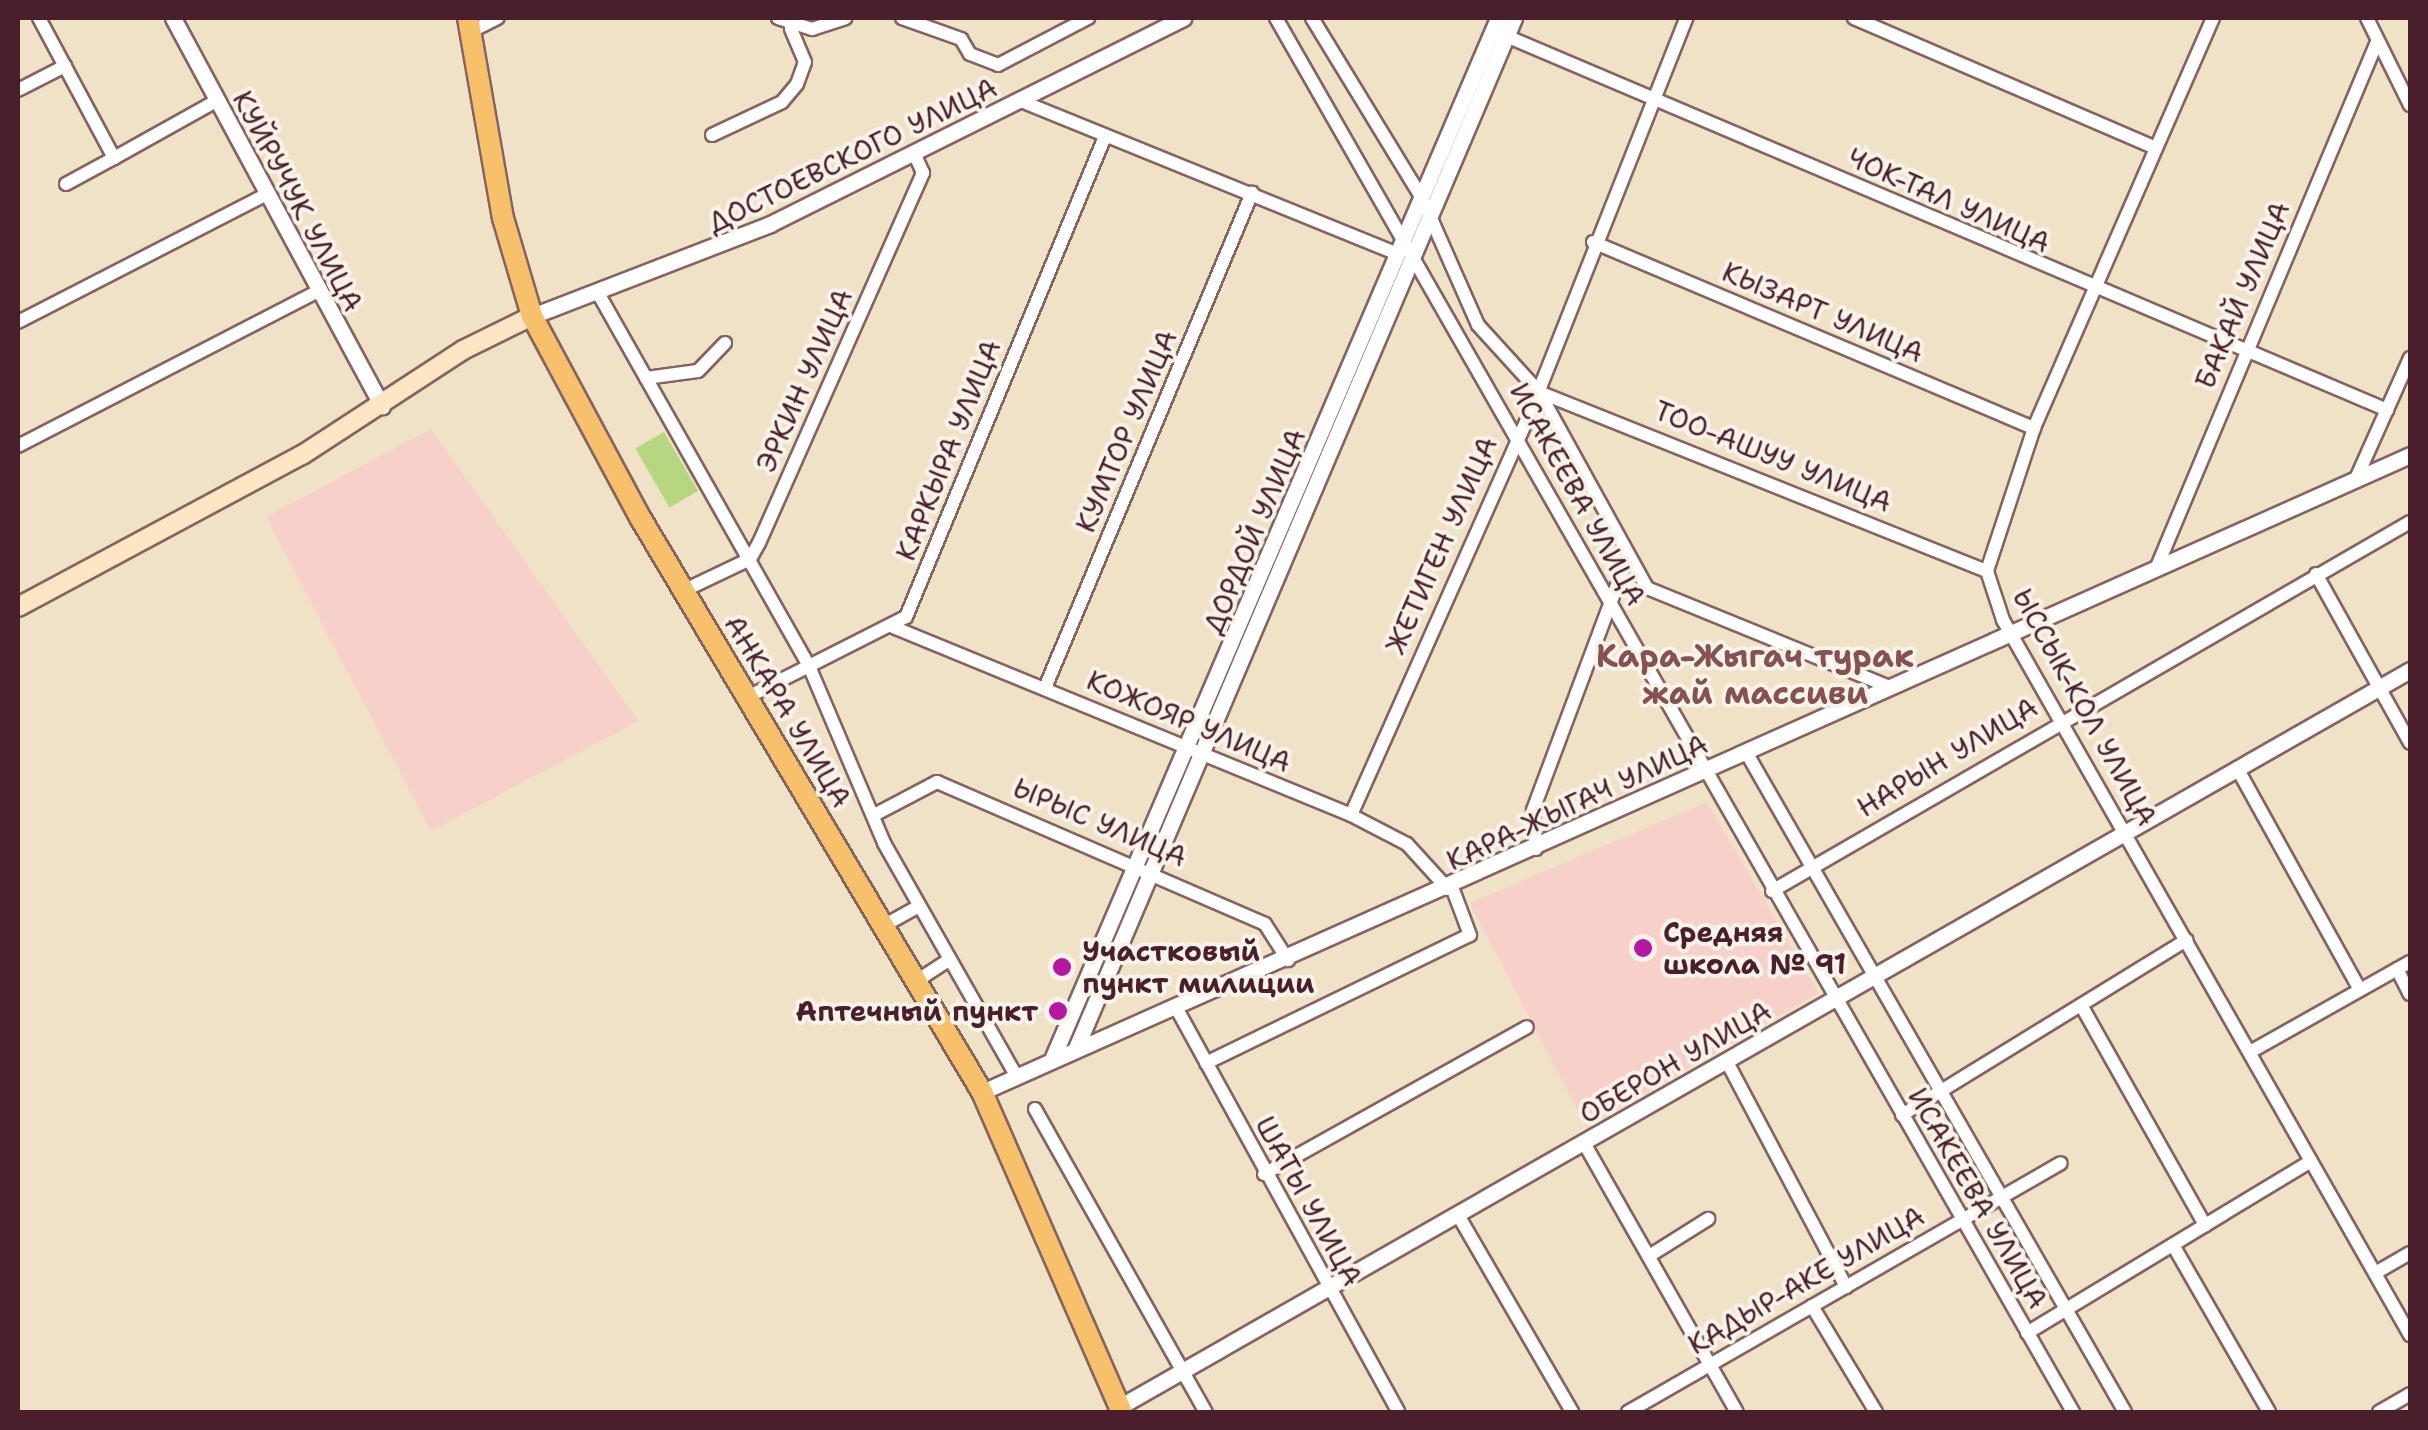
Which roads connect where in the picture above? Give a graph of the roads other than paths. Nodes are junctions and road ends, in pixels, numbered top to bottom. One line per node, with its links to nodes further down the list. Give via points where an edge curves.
1 (39, 18): 20 (street)
2 (173, 18): 23 (street, КУЙРУЧУК УЛИЦА)
3 (498, 18): 16 (street)
4 (778, 18): 18 (street)
5 (844, 18): 18 (street)
6 (902, 18): 7 (street, via 962,39 970,54 998,65)
7 (1088, 18)
8 (1184, 18): 24 (street, ДОСТОЕВСКОГО УЛИЦА)
9 (1312, 18): 34 (street, ИСАКЕЕВА УЛИЦА)
10 (1514, 18): 17 (street, ДОРДОЙ УЛИЦА)
11 (1686, 18): 22 (street, ЖЕТИГЕН УЛИЦА)
12 (1854, 18): 28 (street)
13 (2213, 18): 28 (street, ЫССЫК-КОЛ УЛИЦА)
14 (2366, 18): 19 (street)
15 (1282, 20): 36 (street)
16 (470, 25): 42 (main road, АНКАРА УЛИЦА, via 503,218)
17 (1499, 28): 22 (street, ЧОК-ТАЛ УЛИЦА); 34 (street, ДОРДОЙ УЛИЦА); 35 (street, ДОРДОЙ УЛИЦА)
18 (791, 29): 26 (street, via 805,62 796,84 782,102)
19 (2377, 42): 25 (street); 45 (street, БАКАЙ УЛИЦА)
20 (65, 66): 21 (street); 30 (street)
21 (18, 90)
22 (1654, 99): 37 (street, ЖЕТИГЕН УЛИЦА); 39 (street, ЧОК-ТАЛ УЛИЦА)
23 (216, 101): 30 (street); 33 (street, КУЙРУЧУК УЛИЦА)
24 (1021, 102): 27 (street); 29 (street, ДОСТОЕВСКОГО УЛИЦА)
25 (2410, 105)
26 (712, 135)
27 (1104, 139): 32 (street); 65 (street, КАРКЫРА УЛИЦА, via 906,617)
28 (2152, 146): 39 (street, ЫССЫК-КОЛ УЛИЦА)
29 (914, 153): 41 (street, ДОСТОЕВСКОГО УЛИЦА, via 707,253); 58 (street, ЭРКИН УЛИЦА, via 923,173)
30 (114, 158): 31 (street)
31 (66, 184)
32 (1252, 193): 38 (street); 70 (street, КУМТОР УЛИЦА)
33 (267, 194): 40 (street, КУЙРУЧУК УЛИЦА); 43 (street)
34 (1422, 198): 35 (street, ИСАКЕЕВА УЛИЦА); 36 (street, ДОРДОЙ УЛИЦА)
35 (1431, 215): 38 (street, ДОРДОЙ УЛИЦА); 48 (street, ИСАКЕЕВА УЛИЦА, via 1478,326)
36 (1407, 235): 38 (street, ДОРДОЙ УЛИЦА)
37 (1594, 242): 48 (street, ЖЕТИГЕН УЛИЦА); 51 (street, КЫЗАРТ УЛИЦА)
38 (1406, 255): 52 (street, ИСАКЕЕВА УЛИЦА); 75 (street, ДОРДОЙ УЛИЦА)
39 (2092, 289): 45 (street, ЧОК-ТАЛ УЛИЦА); 51 (street, ЫССЫК-КОЛ УЛИЦА)
40 (318, 292): 49 (street, КУЙРУЧУК УЛИЦА); 53 (street)
41 (598, 293): 42 (street, ДОСТОЕВСКОГО УЛИЦА); 47 (street)
42 (532, 316): 49 (main road, via 462,350); 62 (main road, АНКАРА УЛИЦА)
43 (18, 322)
44 (725, 343): 47 (street, via 698,371)
45 (2244, 353): 50 (street, ЧОК-ТАЛ УЛИЦА); 59 (street, БАКАЙ УЛИЦА)
46 (2410, 358): 50 (street)
47 (646, 378): 58 (street)
48 (1539, 392): 52 (street, ЖЕТИГЕН УЛИЦА); 57 (street, ИСАКЕЕВА УЛИЦА); 60 (street, ТОО-АШУУ УЛИЦА)
49 (382, 406): 64 (main road)
50 (2387, 410): 55 (street)
51 (2034, 428): 60 (street, ЫССЫК-КОЛ УЛИЦА)
52 (1517, 434): 63 (street, ИСАКЕЕВА УЛИЦА); 80 (street, ЖЕТИГЕН УЛИЦА)
53 (18, 446)
54 (2410, 456): 55 (street, КАРА-ЖЫГАЧ УЛИЦА)
55 (2354, 481): 59 (street, КАРА-ЖЫГАЧ УЛИЦА)
56 (2410, 522): 61 (street, НАРЫН УЛИЦА)
57 (1628, 556): 63 (street); 69 (street, ИСАКЕЕВА УЛИЦА, via 1660,596 1717,610)
58 (750, 559): 62 (street); 67 (street)
59 (2156, 569): 66 (street, КАРА-ЖЫГАЧ УЛИЦА)
60 (1987, 571): 66 (street, ЫССЫК-КОЛ УЛИЦА)
61 (2316, 574): 71 (street); 73 (street, НАРЫН УЛИЦА)
62 (684, 590): 72 (main road, АНКАРА УЛИЦА)
63 (1612, 605): 78 (street, ИСАКЕЕВА УЛИЦА); 82 (street, via 1533,810)
64 (18, 607)
65 (892, 626): 67 (street); 70 (street, КОЖОЯР УЛИЦА)
66 (2012, 632): 69 (street, КАРА-ЖЫГАЧ УЛИЦА); 73 (street, ЫССЫК-КОЛ УЛИЦА)
67 (808, 666): 72 (street); 79 (street)
68 (2410, 670): 71 (street, ОБЕРОН УЛИЦА)
69 (1890, 687): 76 (street, КАРА-ЖЫГАЧ УЛИЦА)
70 (1045, 688): 75 (street, КОЖОЯР УЛИЦА)
71 (2378, 688): 74 (street); 77 (street, ОБЕРОН УЛИЦА)
72 (748, 697): 88 (main road, АНКАРА УЛИЦА)
73 (2062, 718): 81 (street, ЫССЫК-КОЛ УЛИЦА); 84 (street, НАРЫН УЛИЦА)
74 (2410, 743)
75 (1196, 752): 80 (street, КОЖОЯР УЛИЦА); 83 (street, ДОРДОЙ УЛИЦА)
76 (1746, 752): 78 (street, КАРА-ЖЫГАЧ УЛИЦА); 84 (street, ИСАКЕЕВА УЛИЦА)
77 (2238, 768): 81 (street, ОБЕРОН УЛИЦА); 96 (street)
78 (1702, 772): 82 (street, КАРА-ЖЫГАЧ УЛИЦА); 86 (street, ИСАКЕЕВА УЛИЦА)
79 (876, 814): 83 (street, ЫРЫС УЛИЦА, via 937,782); 87 (street)
80 (1350, 815): 85 (street, КОЖОЯР УЛИЦА, via 1407,844)
81 (2124, 832): 89 (street, ЫССЫК-КОЛ УЛИЦА); 94 (street, ОБЕРОН УЛИЦА)
82 (1536, 849): 85 (street, КАРА-ЖЫГАЧ УЛИЦА)
83 (1148, 866): 91 (street, ЫРЫС УЛИЦА, via 1265,924); 102 (street, ДОРДОЙ УЛИЦА); 104 (street, ДОРДОЙ УЛИЦА)
84 (1812, 866): 86 (street, НАРЫН УЛИЦА); 94 (street, ИСАКЕЕВА УЛИЦА)
85 (1450, 888): 91 (street, КАРА-ЖЫГАЧ УЛИЦА); 106 (street, via 1470,935)
86 (1772, 891): 98 (street, ИСАКЕЕВА УЛИЦА)
87 (920, 906): 88 (street); 90 (street)
88 (885, 925): 95 (main road, АНКАРА УЛИЦА)
89 (2186, 940): 99 (street); 103 (street, ЫССЫК-КОЛ УЛИЦА)
90 (950, 959): 95 (street); 107 (street)
91 (1288, 960): 100 (street, КАРА-ЖЫГАЧ УЛИЦА)
92 (2410, 962): 93 (street)
93 (2397, 970): 96 (street); 97 (street)
94 (1873, 976): 98 (street, ОБЕРОН УЛИЦА); 109 (street, ИСАКЕЕВА УЛИЦА)
95 (918, 980): 108 (main road, АНКАРА УЛИЦА)
96 (2359, 988): 103 (street)
97 (2410, 994)
98 (1833, 1000): 105 (street, ОБЕРОН УЛИЦА); 111 (street, ИСАКЕЕВА УЛИЦА)
99 (2081, 1004): 109 (street); 120 (street)
100 (1178, 1011): 102 (street, КАРА-ЖЫГАЧ УЛИЦА); 106 (street, ШАТЫ УЛИЦА)
101 (1527, 1027): 115 (street)
102 (1090, 1038): 104 (street, КАРА-ЖЫГАЧ УЛИЦА)
103 (2250, 1052): 113 (street, ЫССЫК-КОЛ УЛИЦА)
104 (1050, 1060): 107 (street, КАРА-ЖЫГАЧ УЛИЦА)
105 (1726, 1060): 112 (street, ОБЕРОН УЛИЦА); 125 (street)
106 (1206, 1063): 115 (street, ШАТЫ УЛИЦА)
107 (1016, 1075): 108 (street, КАРА-ЖЫГАЧ УЛИЦА)
108 (982, 1092): 134 (main road, АНКАРА УЛИЦА)
109 (1939, 1092): 111 (street); 116 (street, ИСАКЕЕВА УЛИЦА)
110 (1035, 1109): 132 (street)
111 (1902, 1115): 118 (street, ИСАКЕЕВА УЛИЦА)
112 (1584, 1143): 117 (street, ОБЕРОН УЛИЦА); 123 (street)
113 (2311, 1161): 120 (street); 124 (street, ЫССЫК-КОЛ УЛИЦА)
114 (2062, 1163): 116 (street, КАДЫР-АКЕ УЛИЦА)
115 (1264, 1174): 126 (street, ШАТЫ УЛИЦА)
116 (2000, 1196): 118 (street, КАДЫР-АКЕ УЛИЦА); 128 (street, ИСАКЕЕВА УЛИЦА)
117 (1458, 1215): 126 (street, ОБЕРОН УЛИЦА); 137 (street)
118 (1962, 1218): 125 (street, КАДЫР-АКЕ УЛИЦА); 129 (street, ИСАКЕЕВА УЛИЦА)
119 (1708, 1219): 123 (street)
120 (2205, 1225): 121 (street)
121 (2172, 1245): 128 (street); 143 (street)
122 (2410, 1253): 124 (street)
123 (1648, 1256): 131 (street)
124 (2376, 1272): 130 (street, ЫССЫК-КОЛ УЛИЦА)
125 (1846, 1287): 127 (street, КАДЫР-АКЕ УЛИЦА)
126 (1328, 1289): 132 (street, ОБЕРОН УЛИЦА); 136 (street, ШАТЫ УЛИЦА)
127 (1812, 1306): 131 (street, КАДЫР-АКЕ УЛИЦА); 140 (street)
128 (2066, 1310): 129 (street); 142 (street, ИСАКЕЕВА УЛИЦА)
129 (2027, 1333): 141 (street, ИСАКЕЕВА УЛИЦА)
130 (2410, 1335)
131 (1710, 1364): 138 (street, КАДЫР-АКЕ УЛИЦА); 139 (street)
132 (1179, 1373): 134 (street, ОБЕРОН УЛИЦА); 135 (street)
133 (2410, 1394): 144 (street)
134 (1120, 1410)
135 (1206, 1412)
136 (1398, 1412)
137 (1572, 1412)
138 (1628, 1412)
139 (1737, 1412)
140 (1876, 1412)
141 (2073, 1412)
142 (2125, 1412)
143 (2269, 1412)
144 (2379, 1412)

